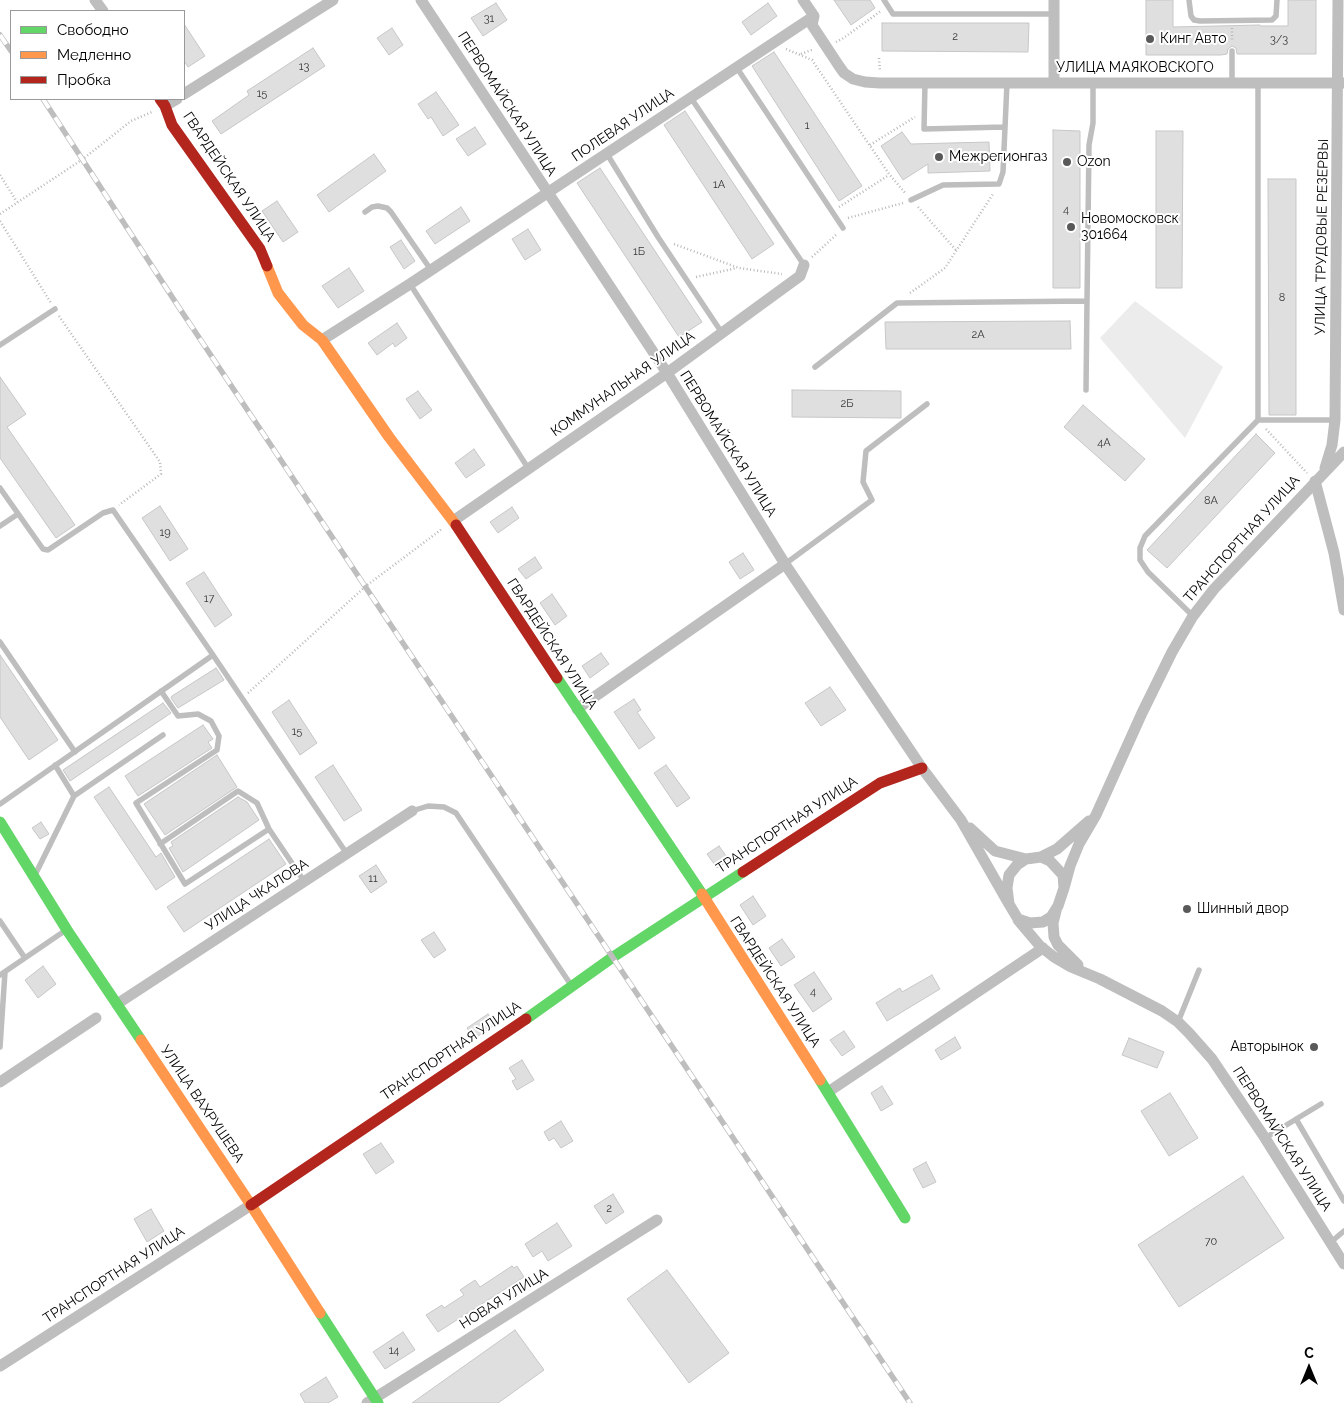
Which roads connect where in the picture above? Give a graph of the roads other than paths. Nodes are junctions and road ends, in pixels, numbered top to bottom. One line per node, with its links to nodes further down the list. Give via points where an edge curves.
1 (333, 0): 20 (street)
2 (420, 0): 25 (street, ПЕРВОМАЙСКАЯ УЛИЦА)
3 (803, 0): 10 (street, УЛИЦА МАЯКОВСКОГО)
4 (884, 0): 9 (lane, via 893,14)
5 (1054, 0): 9 (street)
6 (1189, 0): 7 (lane, via 1189,11 1194,20 1232,21 1272,20 1276,16)
7 (1277, 0)
8 (1338, 0): 19 (street, УЛИЦА ТРУДОВЫЕ РЕЗЕРВЫ)
9 (1054, 14): 15 (street)
10 (814, 16): 12 (street, ПОЛЕВАЯ УЛИЦА); 13 (street, УЛИЦА МАЯКОВСКОГО, via 812,25 844,73 853,79)
11 (1232, 52): 17 (lane)
12 (737, 68): 21 (street, ПОЛЕВАЯ УЛИЦА); 28 (lane)
13 (925, 83): 14 (street, УЛИЦА МАЯКОВСКОГО); 23 (lane, via 924,129)
14 (1007, 83): 15 (street, УЛИЦА МАЯКОВСКОГО); 23 (lane)
15 (1054, 83): 16 (street, УЛИЦА МАЯКОВСКОГО)
16 (1093, 83): 17 (street, УЛИЦА МАЯКОВСКОГО); 32 (lane)
17 (1232, 83): 18 (street, УЛИЦА МАЯКОВСКОГО)
18 (1258, 83): 19 (street, УЛИЦА МАЯКОВСКОГО); 42 (lane)
19 (1341, 83): 41 (street, УЛИЦА ТРУДОВЫЕ РЕЗЕРВЫ)
20 (185, 93)
21 (691, 98): 24 (street, ПОЛЕВАЯ УЛИЦА); 30 (lane)
22 (163, 102): 35 (street, ГВАРДЕЙСКАЯ УЛИЦА, via 172,125 260,249 278,293 304,325)
23 (1005, 127): 26 (lane, via 1003,172 999,184 943,185)
24 (607, 154): 25 (street, ПОЛЕВАЯ УЛИЦА); 34 (lane)
25 (548, 193): 29 (street, ПОЛЕВАЯ УЛИЦА); 38 (street, ПЕРВОМАЙСКАЯ УЛИЦА)
26 (912, 200)
27 (365, 212): 29 (lane, via 378,206 387,208)
28 (843, 228)
29 (431, 270): 31 (street, ПОЛЕВАЯ УЛИЦА)
30 (802, 271): 34 (street, КОММУНАЛЬНАЯ УЛИЦА)
31 (410, 284): 35 (street, ПОЛЕВАЯ УЛИЦА); 44 (lane)
32 (1087, 301): 37 (lane, via 896,303); 39 (lane)
33 (55, 309): 36 (lane)
34 (722, 333): 38 (street, КОММУНАЛЬНАЯ УЛИЦА)
35 (322, 340): 49 (street, ГВАРДЕЙСКАЯ УЛИЦА)
36 (0, 345)
37 (815, 367)
38 (667, 373): 44 (street, КОММУНАЛЬНАЯ УЛИЦА); 52 (street, ПЕРВОМАЙСКАЯ УЛИЦА)
39 (1086, 390)
40 (927, 404): 52 (lane, via 866,452 863,482 872,500)
41 (1340, 419): 42 (lane); 45 (street, УЛИЦА ТРУДОВЫЕ РЕЗЕРВЫ)
42 (1258, 420): 54 (lane, via 1145,536 1140,548 1140,560 1148,572)
43 (1344, 452): 45 (street, ТРАНСПОРТНАЯ УЛИЦА)
44 (528, 468): 49 (street, КОММУНАЛЬНАЯ УЛИЦА)
45 (1324, 472): 46 (street, ТРАНСПОРТНАЯ УЛИЦА)
46 (1315, 481): 51 (street); 54 (street, ТРАНСПОРТНАЯ УЛИЦА, via 1214,589)
47 (0, 488): 48 (lane)
48 (18, 514): 50 (lane); 56 (lane, via 43,548 48,550 103,513 113,510)
49 (453, 521): 58 (street, ГВАРДЕЙСКАЯ УЛИЦА)
50 (0, 526)
51 (1339, 553): 53 (street)
52 (785, 564): 58 (street); 62 (street, ПЕРВОМАЙСКАЯ УЛИЦА)
53 (1344, 610)
54 (1193, 616): 66 (street, ТРАНСПОРТНАЯ УЛИЦА, via 1142,713)
55 (0, 642): 60 (lane)
56 (213, 654): 57 (lane); 71 (lane)
57 (161, 691): 60 (lane); 70 (lane, via 178,716 198,714 211,721 219,736 217,750 136,803)
58 (577, 709): 77 (street, ГВАРДЕЙСКАЯ УЛИЦА)
59 (162, 735): 63 (lane)
60 (75, 752): 61 (lane)
61 (55, 765): 63 (lane); 64 (lane)
62 (922, 768): 67 (street, ПЕРВОМАЙСКАЯ УЛИЦА); 77 (street, ТРАНСПОРТНАЯ УЛИЦА, via 880,783)
63 (74, 796): 74 (lane)
64 (0, 804)
65 (412, 811): 71 (street, УЛИЦА ЧКАЛОВА); 88 (lane, via 428,806 444,807 456,813)
66 (1096, 815): 72 (street, via 1057,849); 76 (street, ТРАНСПОРТНАЯ УЛИЦА, via 1079,844)
67 (961, 820): 73 (street, via 995,851); 78 (street, ПЕРВОМАЙСКАЯ УЛИЦА)
68 (0, 822): 74 (street, УЛИЦА ВАХРУШЕВА)
69 (269, 829): 70 (lane, via 257,803 238,791); 70 (lane, via 185,884); 75 (lane)
70 (160, 844)
71 (347, 854): 75 (street, УЛИЦА ЧКАЛОВА)
72 (1041, 858): 73 (street); 76 (street, via 1060,870)
73 (1026, 859): 78 (street, via 1009,875)
74 (34, 877): 82 (street, УЛИЦА ВАХРУШЕВА)
75 (305, 882): 89 (street, УЛИЦА ЧКАЛОВА)
76 (1064, 888): 79 (street)
77 (704, 898): 88 (street, ТРАНСПОРТНАЯ УЛИЦА); 94 (street, ГВАРДЕЙСКАЯ УЛИЦА)
78 (1009, 904): 80 (street)
79 (1058, 906): 80 (street, via 1043,922 1030,923); 87 (street, via 1053,923 1058,945 1077,964)
80 (1018, 919): 83 (street, ПЕРВОМАЙСКАЯ УЛИЦА)
81 (0, 921): 84 (lane)
82 (67, 930): 84 (lane); 89 (street, УЛИЦА ВАХРУШЕВА)
83 (1043, 948): 87 (street, ПЕРВОМАЙСКАЯ УЛИЦА, via 1071,967); 94 (street)
84 (25, 958): 86 (lane)
85 (1199, 970): 91 (lane)
86 (3, 974): 92 (lane)
87 (1100, 979): 91 (street, ПЕРВОМАЙСКАЯ УЛИЦА)
88 (572, 987): 99 (street, ТРАНСПОРТНАЯ УЛИЦА)
89 (117, 1004): 99 (street, УЛИЦА ВАХРУШЕВА)
90 (96, 1018): 93 (street)
91 (1178, 1022): 97 (street, ПЕРВОМАЙСКАЯ УЛИЦА, via 1212,1060)
92 (0, 1047)
93 (0, 1082)
94 (828, 1092): 100 (street, ГВАРДЕЙСКАЯ УЛИЦА)
95 (1321, 1104): 96 (lane)
96 (1296, 1119): 97 (lane); 98 (lane)
97 (1265, 1138): 103 (street, ПЕРВОМАЙСКАЯ УЛИЦА)
98 (1344, 1201)
99 (251, 1205): 105 (street, ТРАНСПОРТНАЯ УЛИЦА); 106 (street, УЛИЦА ВАХРУШЕВА)
100 (905, 1218)
101 (657, 1220): 106 (street, НОВАЯ УЛИЦА)
102 (1344, 1231): 103 (lane)
103 (1331, 1242): 104 (street, ПЕРВОМАЙСКАЯ УЛИЦА)
104 (1344, 1264)
105 (0, 1366)
106 (373, 1401)

